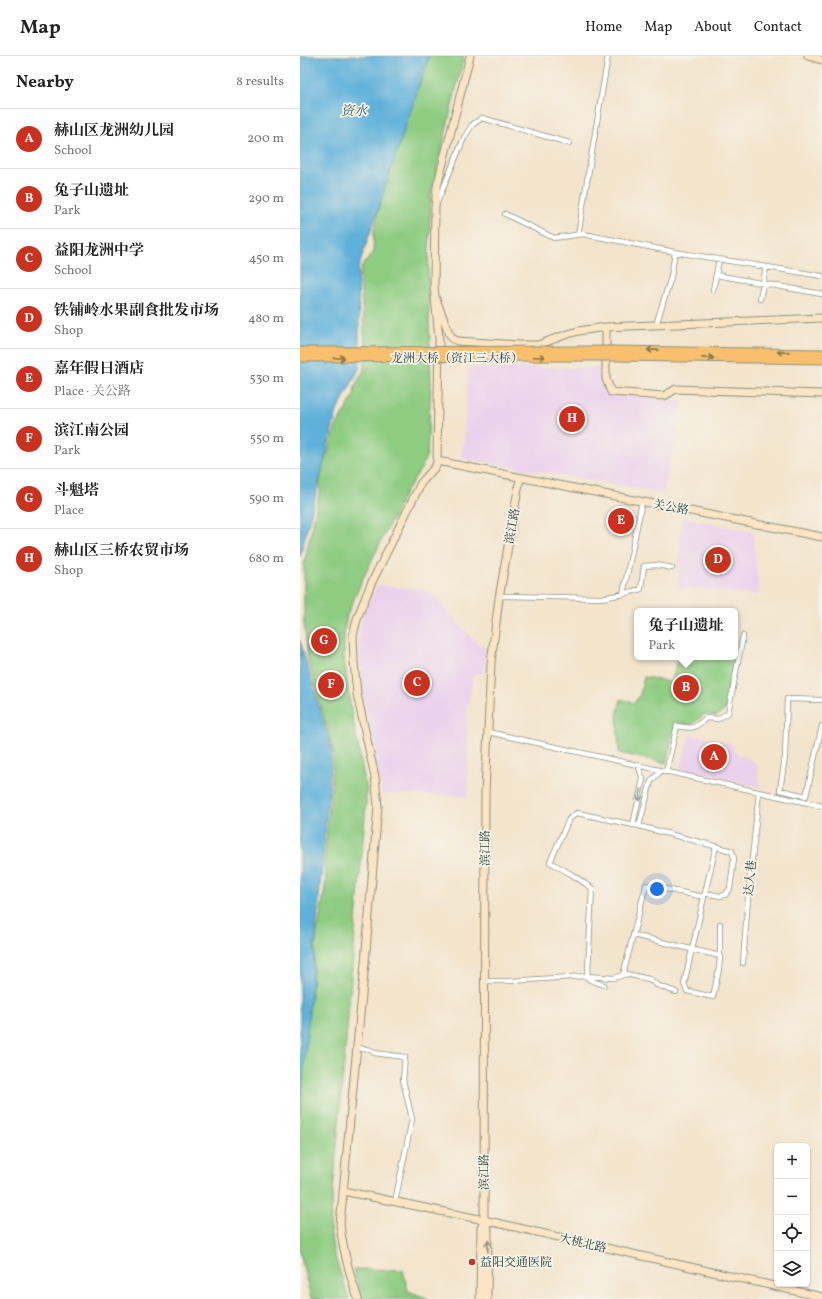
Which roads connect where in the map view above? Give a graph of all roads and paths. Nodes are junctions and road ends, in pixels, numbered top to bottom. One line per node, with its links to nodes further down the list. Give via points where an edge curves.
1 (470, 56): 6 (street, via 438,186)
2 (608, 56): 8 (street)
3 (808, 56): 4 (street)
4 (822, 60)
5 (569, 143): 6 (street, via 482,118 472,125 464,138)
6 (435, 208): 17 (street)
7 (505, 214): 8 (street, via 554,238)
8 (578, 235): 9 (street)
9 (675, 252): 10 (street); 20 (street, via 671,277)
10 (719, 259): 11 (street); 12 (street)
11 (766, 267): 13 (street); 14 (street)
12 (716, 275): 14 (street); 15 (street)
13 (822, 276)
14 (763, 283): 16 (street); 18 (street)
15 (713, 290)
16 (822, 294)
17 (435, 297): 21 (street, via 449,333 458,342 538,345 578,331); 28 (street, via 439,340)
18 (760, 299)
19 (822, 318): 20 (street)
20 (656, 325): 21 (street)
21 (606, 327): 27 (street, via 606,379 611,392 664,396 676,389)
22 (300, 351): 23 (main road, 龙洲大桥（资江三大桥）, bridge)
23 (613, 353): 24 (main road, one-way to 23); 25 (main road, 龙洲大桥（资江三大桥）, one-way to 23, bridge); 26 (main road, one-way to 26)
24 (822, 353)
25 (300, 358)
26 (822, 360)
27 (822, 394)
28 (437, 462): 29 (street, 关公路); 59 (street, via 420,483 371,584 353,635 357,694 375,777 378,806)
29 (520, 478): 30 (street, 关公路); 34 (street, 滨江路)
30 (642, 502): 31 (street, 关公路); 33 (street)
31 (822, 537)
32 (672, 568): 33 (street, via 644,566 641,589)
33 (623, 594): 34 (street, via 602,598)
34 (499, 596): 38 (street, 滨江路, via 491,663)
35 (743, 636): 42 (street, via 728,713 718,719 706,718 697,727 677,726)
36 (822, 700): 39 (street, via 787,699 785,757 780,790 806,796)
37 (822, 726): 39 (street)
38 (488, 732): 41 (street); 56 (street, 滨江路, via 485,794)
39 (815, 758): 40 (street)
40 (822, 759)
41 (638, 765): 42 (street); 45 (street, one-way to 45, via 643,779)
42 (664, 771): 43 (street); 46 (street, via 651,781)
43 (759, 792): 44 (street); 53 (street, 达人巷)
44 (822, 806)
45 (633, 825): 46 (street); 55 (street, via 577,813 569,819 550,862 592,888)
46 (639, 826): 47 (street)
47 (716, 846): 48 (street); 48 (street, via 732,851 734,858 730,889 725,895)
48 (704, 895): 50 (street, via 646,885); 51 (street)
49 (720, 924): 52 (street)
50 (633, 935): 51 (street); 54 (street)
51 (692, 949): 52 (street); 52 (street, via 684,984 687,991 713,997)
52 (720, 956)
53 (743, 963)
54 (623, 975): 55 (street, via 614,978); 58 (street, via 649,979)
55 (586, 976): 56 (street); 57 (street)
56 (484, 981): 62 (street, 滨江路)
57 (604, 985)
58 (676, 992)
59 (357, 1048): 60 (street); 61 (street, via 405,1057 403,1080 412,1119)
60 (343, 1191): 61 (street, 大桃北路); 64 (street, via 340,1224 342,1243)
61 (395, 1202): 62 (street, 大桃北路)
62 (484, 1220): 63 (street, 大桃北路); 65 (street, 滨江路, via 481,1228); 66 (street, 滨江路, one-way to 62, via 488,1230)
63 (822, 1297)
64 (358, 1299)
65 (480, 1299)
66 (487, 1299)

